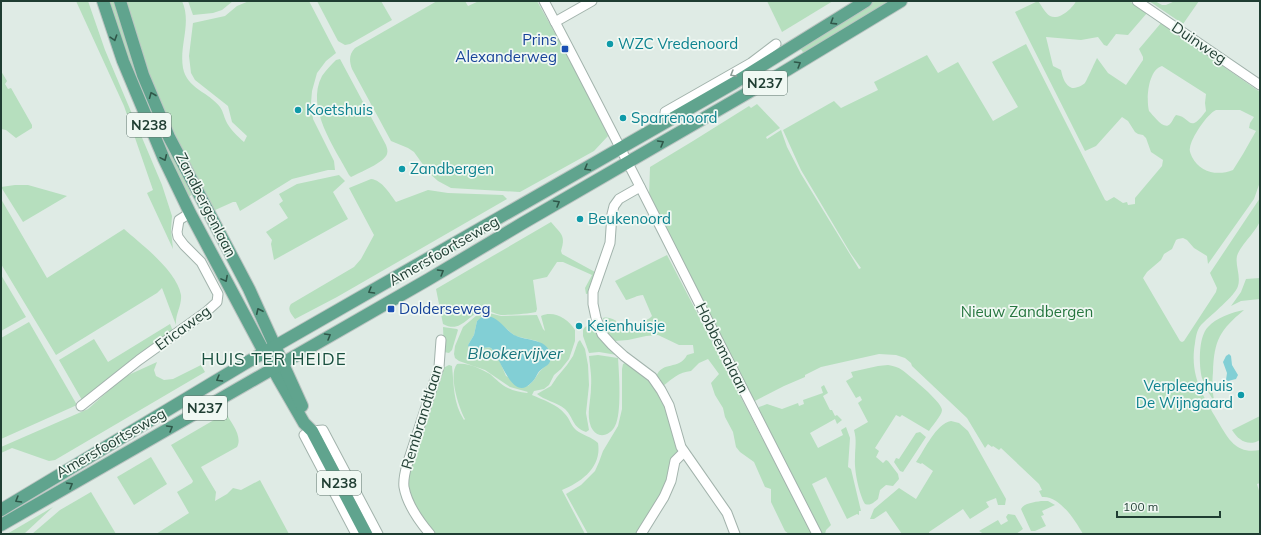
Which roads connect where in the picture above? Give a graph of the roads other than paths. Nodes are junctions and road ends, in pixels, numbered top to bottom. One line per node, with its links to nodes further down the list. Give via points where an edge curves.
1 (103, 1): 16 (main road, Zandbergenlaan / N238, one-way to 16, via 123,62)
2 (120, 1): 15 (main road, Zandbergenlaan / N238, one-way to 2, via 168,137 143,75)
3 (544, 1): 8 (street)
4 (592, 1): 8 (street)
5 (866, 1): 11 (main road, Amersfoortseweg / N237, one-way to 11, via 776,58)
6 (901, 1): 13 (main road, Amersfoortseweg / N237, one-way to 6)
7 (1137, 1): 10 (street, Duinweg)
8 (555, 22): 12 (street)
9 (776, 44): 11 (street, one-way to 11, via 751,63 665,112)
10 (1260, 85)
11 (665, 123): 12 (main road, Amersfoortseweg / N237)
12 (621, 148): 13 (street, Hobbemalaan); 18 (main road, Amersfoortseweg / N237, one-way to 18)
13 (628, 163): 14 (street, Hobbemalaan); 19 (main road, Amersfoortseweg / N237, one-way to 13)
14 (640, 187): 22 (street, via 619,199 614,206 610,243 593,292 593,304 602,334 624,356 652,377 661,390 669,405); 31 (street, Hobbemalaan)
15 (204, 206): 16 (main road); 18 (main road, Zandbergenlaan / N238, one-way to 15, via 249,289)
16 (190, 213): 18 (main road, Zandbergenlaan / N238, one-way to 18); 20 (street, Ericaweg, via 179,220 178,237 201,262 218,294 217,302)
17 (441, 340): 28 (street, Rembrandtlaan, via 439,368 404,475 407,497)
18 (270, 349): 19 (main road, N238); 23 (main road, Amersfoortseweg / N237, one-way to 23)
19 (278, 365): 21 (main road, N238, via 304,423); 24 (main road, Amersfoortseweg / N237, one-way to 19)
20 (81, 406)
21 (312, 431): 25 (street, via 304,435); 26 (main road, N238); 27 (street, via 323,430)
22 (684, 452): 29 (street, via 675,461 671,481 664,497); 30 (street, via 727,513)
23 (1, 510)
24 (1, 524)
25 (356, 534)
26 (366, 534)
27 (378, 534)
28 (430, 534)
29 (641, 534)
30 (735, 534)
31 (817, 534)

